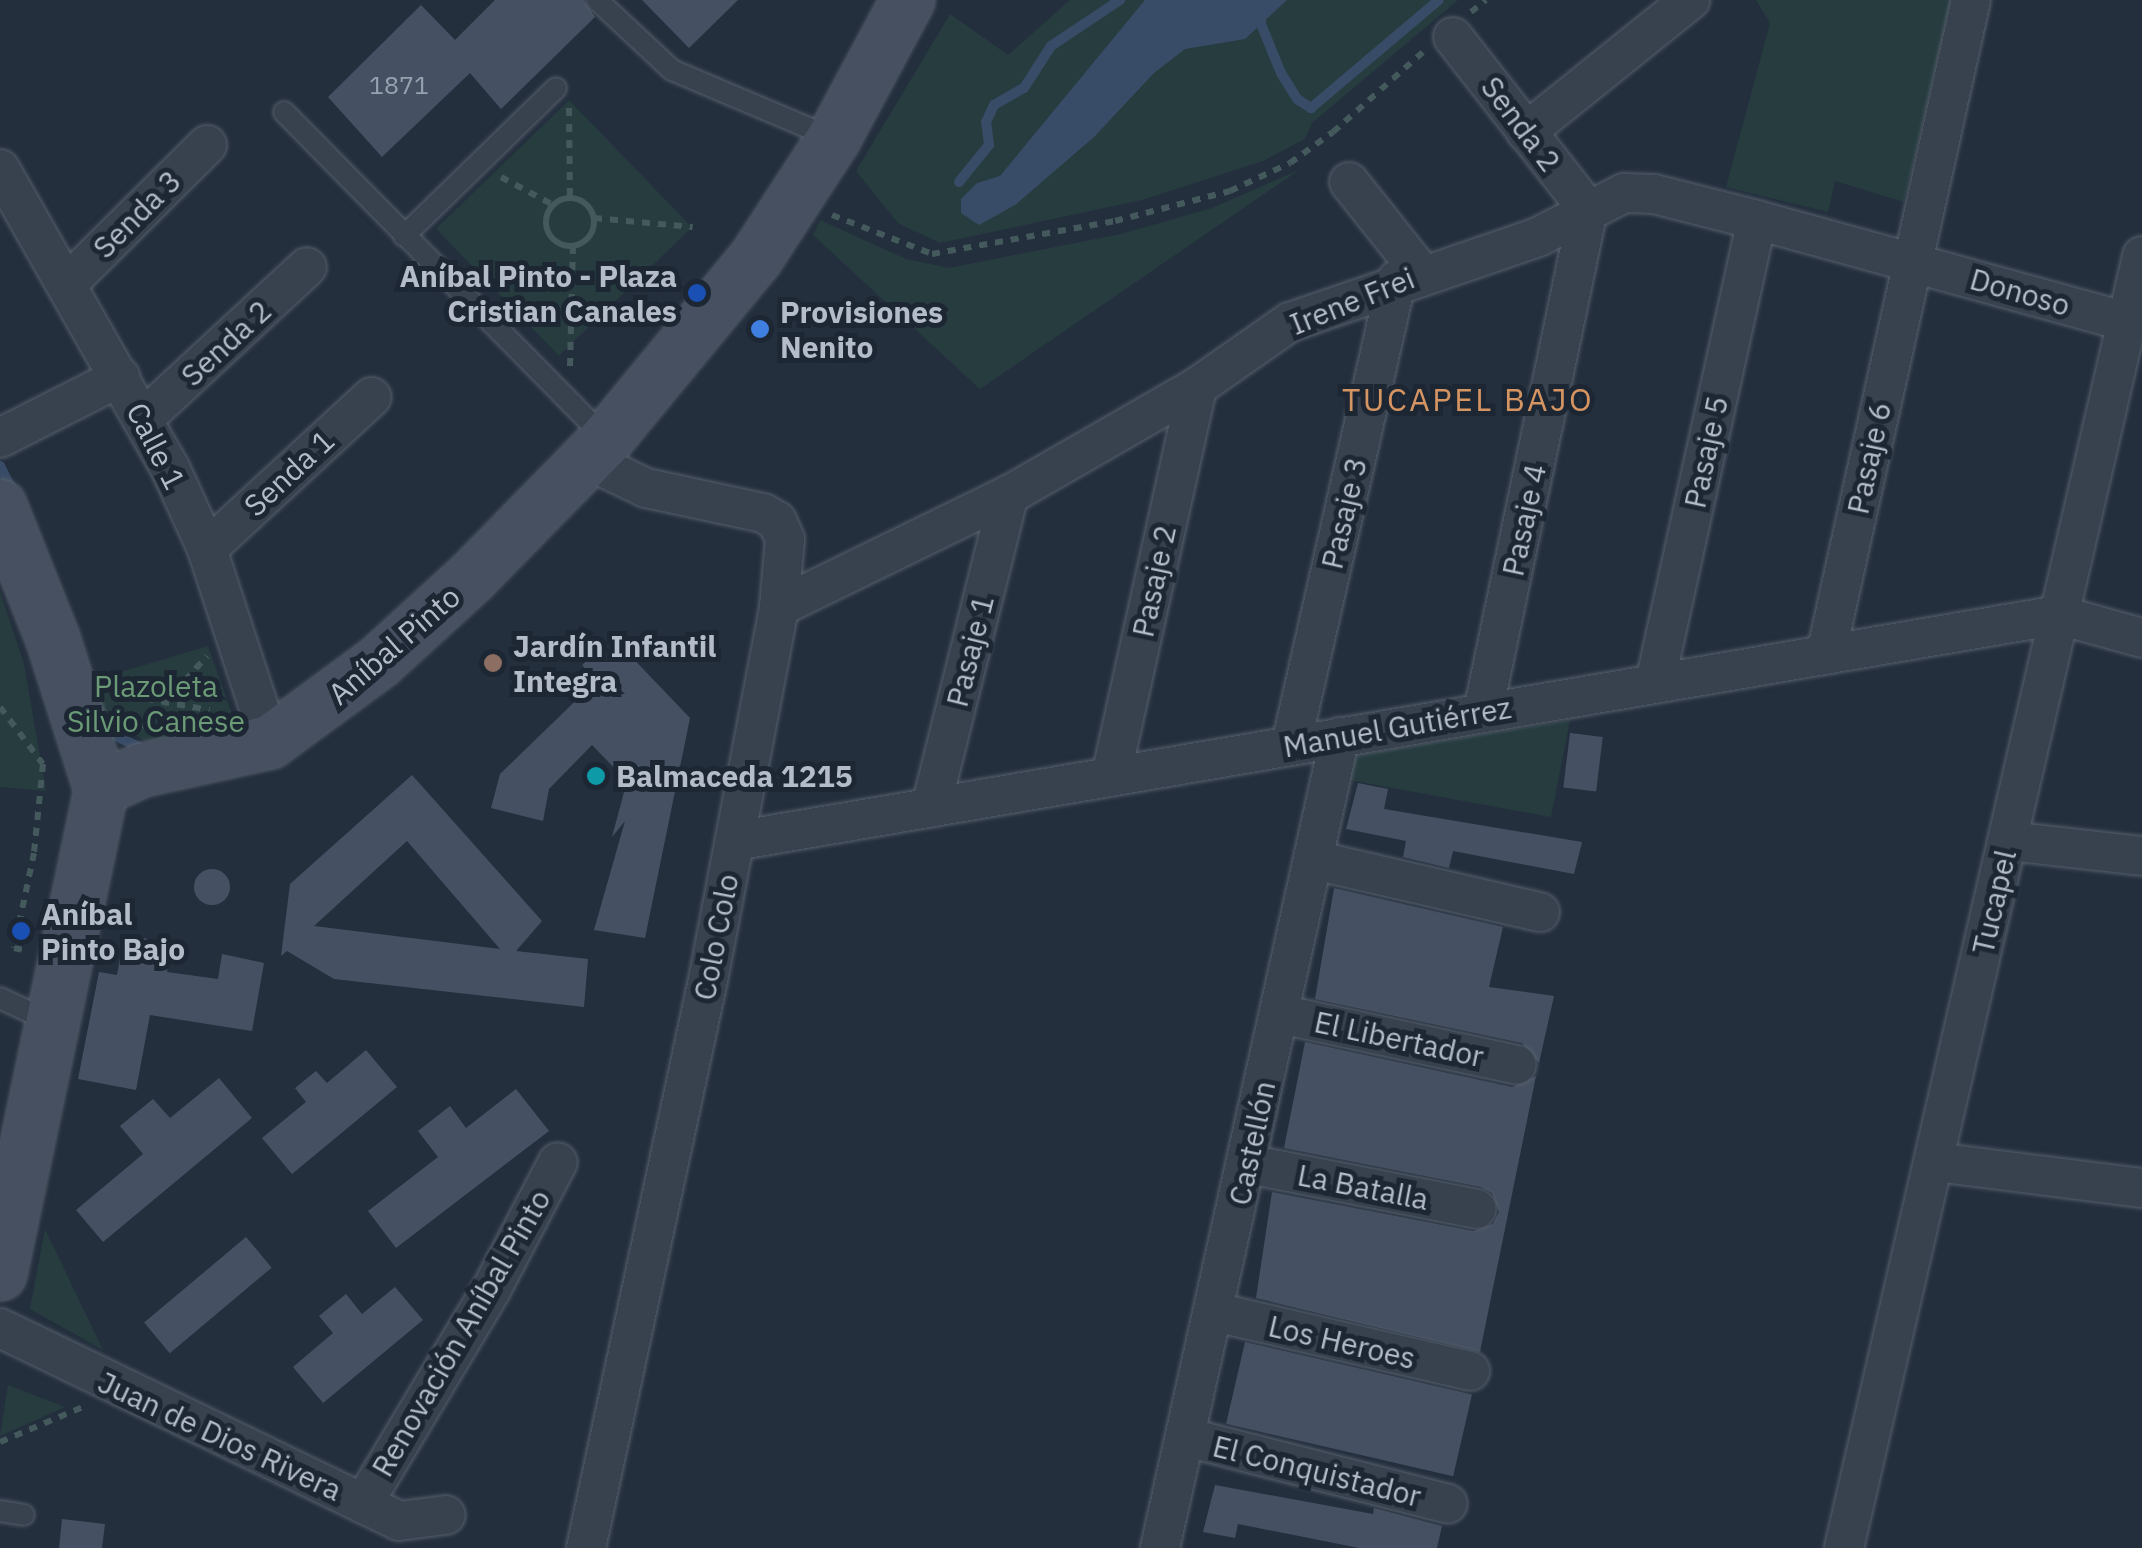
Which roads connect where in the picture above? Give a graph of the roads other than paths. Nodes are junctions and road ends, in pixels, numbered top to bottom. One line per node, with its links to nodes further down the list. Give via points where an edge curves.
1 (597, 0): 9 (lane, via 672,70)
2 (908, 0): 9 (street, Aníbal Pinto)
3 (1690, 0): 8 (street)
4 (1971, 0): 17 (street, Pasaje 6)
5 (1451, 32): 8 (street, Senda 2)
6 (563, 94): 15 (lane)
7 (284, 112): 15 (lane)
8 (1526, 132): 13 (street, Senda 2)
9 (834, 138): 27 (street, Aníbal Pinto, via 794,205)
10 (207, 145): 20 (street, Senda 3)
11 (0, 168): 20 (street, Calle 1)
12 (1349, 182): 19 (street)
13 (1588, 210): 14 (street, Irene Frei, via 1636,192); 19 (street, Irene Frei, via 1538,237); 36 (street, Pasaje 4)
14 (1757, 220): 17 (street, Irene Frei); 35 (street, Pasaje 5)
15 (404, 236): 27 (lane)
16 (2142, 256): 21 (street, Tucapel)
17 (1912, 262): 21 (street, Donoso); 34 (street, Pasaje 6)
18 (307, 267): 25 (street, Senda 2)
19 (1409, 276): 23 (street, Irene Frei, via 1290,322); 39 (street, Pasaje 3)
20 (68, 282): 22 (street, Calle 1)
21 (2127, 322): 32 (street, Tucapel)
22 (120, 377): 25 (street, Calle 1); 26 (street)
23 (1196, 386): 28 (street, Irene Frei); 40 (street, Pasaje 2)
24 (372, 396): 30 (street, Senda 1)
25 (144, 418): 30 (street, Calle 1)
26 (0, 438)
27 (597, 450): 31 (street, Colo Colo, via 646,488 771,516 785,539); 37 (street, Aníbal Pinto, via 407,638)
28 (1009, 495): 31 (street, Irene Frei); 42 (street, Pasaje 1)
29 (0, 506): 41 (street)
30 (206, 549): 37 (street, Calle 1)
31 (779, 607): 43 (street, Colo Colo)
32 (2059, 615): 33 (street); 34 (street, Manuel Gutiérrez); 44 (street, Tucapel)
33 (2142, 638)
34 (1826, 654): 35 (street, Manuel Gutiérrez)
35 (1655, 683): 36 (street, Manuel Gutiérrez)
36 (1484, 712): 38 (street, Manuel Gutiérrez)
37 (267, 736): 41 (street, Aníbal Pinto)
38 (1340, 737): 39 (street, Manuel Gutiérrez); 46 (street, Castellón)
39 (1291, 745): 40 (street, Manuel Gutiérrez)
40 (1112, 776): 42 (street, Manuel Gutiérrez)
41 (122, 779): 50 (street)
42 (931, 807): 43 (street, Manuel Gutiérrez)
43 (736, 841): 67 (street, Colo Colo)
44 (2008, 841): 45 (street); 53 (street, Tucapel)
45 (2142, 856)
46 (1314, 860): 47 (street); 49 (street, Castellón)
47 (1540, 912)
48 (0, 998): 50 (lane)
49 (1280, 1014): 51 (street, El Libertador); 54 (street, Castellón)
50 (52, 1023): 57 (street)
51 (1517, 1065)
52 (558, 1162): 62 (street, Renovación Aníbal Pinto, via 491,1290)
53 (1935, 1162): 55 (street); 69 (street, Tucapel)
54 (1248, 1164): 56 (street, La Batalla); 58 (street, Castellón)
55 (2142, 1188)
56 (1477, 1209)
57 (0, 1274)
58 (1215, 1312): 60 (street, Los Heroes); 61 (street, Castellón)
59 (0, 1328): 62 (street, Juan de Dios Rivera)
60 (1470, 1371)
61 (1186, 1437): 63 (street, El Conquistador); 68 (street, Castellón)
62 (362, 1504): 65 (street, Juan de Dios Rivera, via 399,1521)
63 (1448, 1504)
64 (0, 1511): 66 (lane)
65 (446, 1515)
66 (24, 1516)
67 (586, 1548)
68 (1160, 1548)
69 (1844, 1548)

